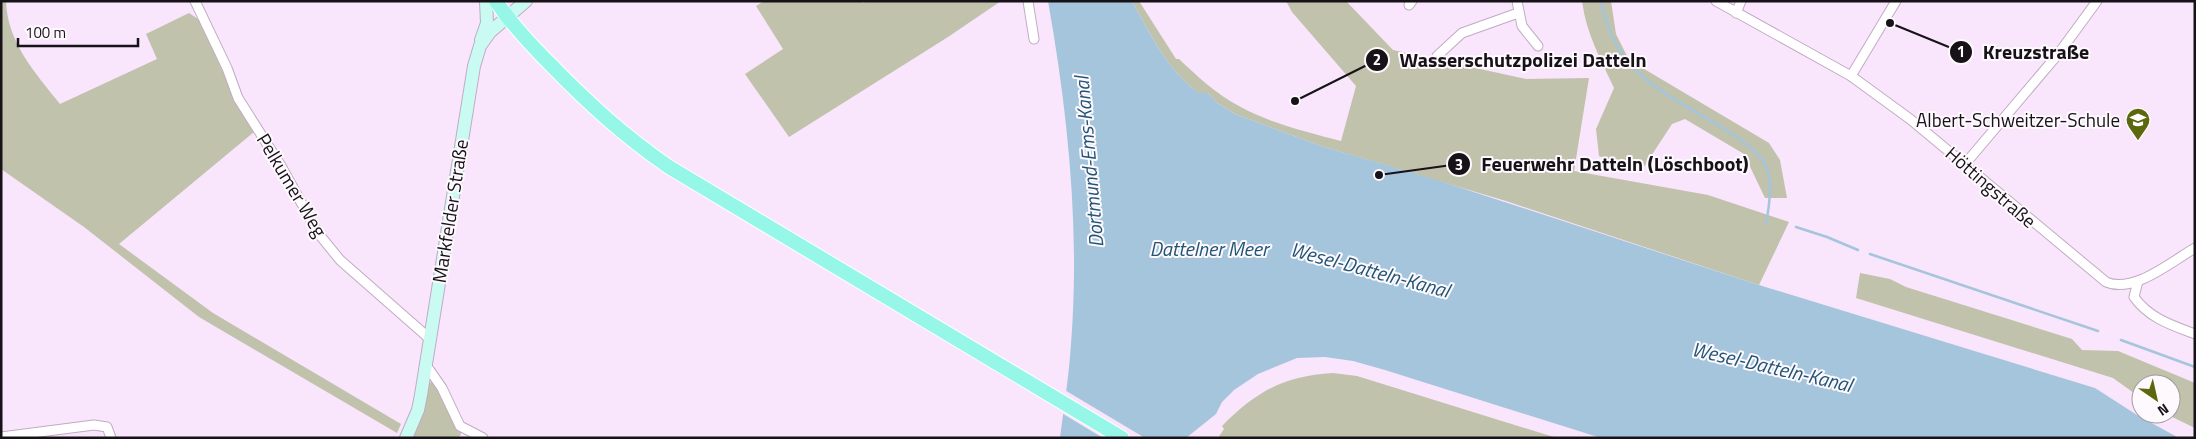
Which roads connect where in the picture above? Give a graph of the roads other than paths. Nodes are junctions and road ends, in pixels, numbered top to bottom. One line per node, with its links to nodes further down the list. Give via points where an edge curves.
1 (195, 1): 23 (street, Pelkumer Weg, via 238,98 318,233 340,260)
2 (486, 1): 15 (street, via 487,23)
3 (496, 1): 13 (main road)
4 (526, 1): 13 (street, Markfelder Straße)
5 (1028, 1): 14 (street)
6 (1517, 1): 11 (street)
7 (1716, 1): 12 (street, Höttingstraße)
8 (1741, 1): 12 (street)
9 (1896, 1): 18 (street)
10 (2097, 1): 19 (street, via 2059,53)
11 (1518, 13): 16 (street, via 1522,26); 17 (street, via 1462,34)
12 (1736, 13): 18 (street, Höttingstraße)
13 (508, 18): 15 (street, Markfelder Straße, via 490,32); 29 (main road, via 575,90 628,138 669,167)
14 (1034, 39)
15 (480, 46): 23 (street, Markfelder Straße, via 468,95)
16 (1538, 46)
17 (1437, 56)
18 (1850, 76): 19 (street, Höttingstraße)
19 (1965, 164): 21 (street, Höttingstraße, via 2106,282 2127,285)
20 (2195, 248): 21 (street)
21 (2138, 281): 22 (street, via 2134,297 2142,307 2160,321)
22 (2195, 334)
23 (430, 339): 24 (street, Markfelder Straße)
24 (426, 365): 27 (street, Markfelder Straße, via 418,410); 28 (street, via 442,388 460,426)
25 (1, 437): 26 (street, via 94,425 107,427)
26 (111, 438)
27 (406, 438)
28 (483, 438)
29 (1122, 438)

